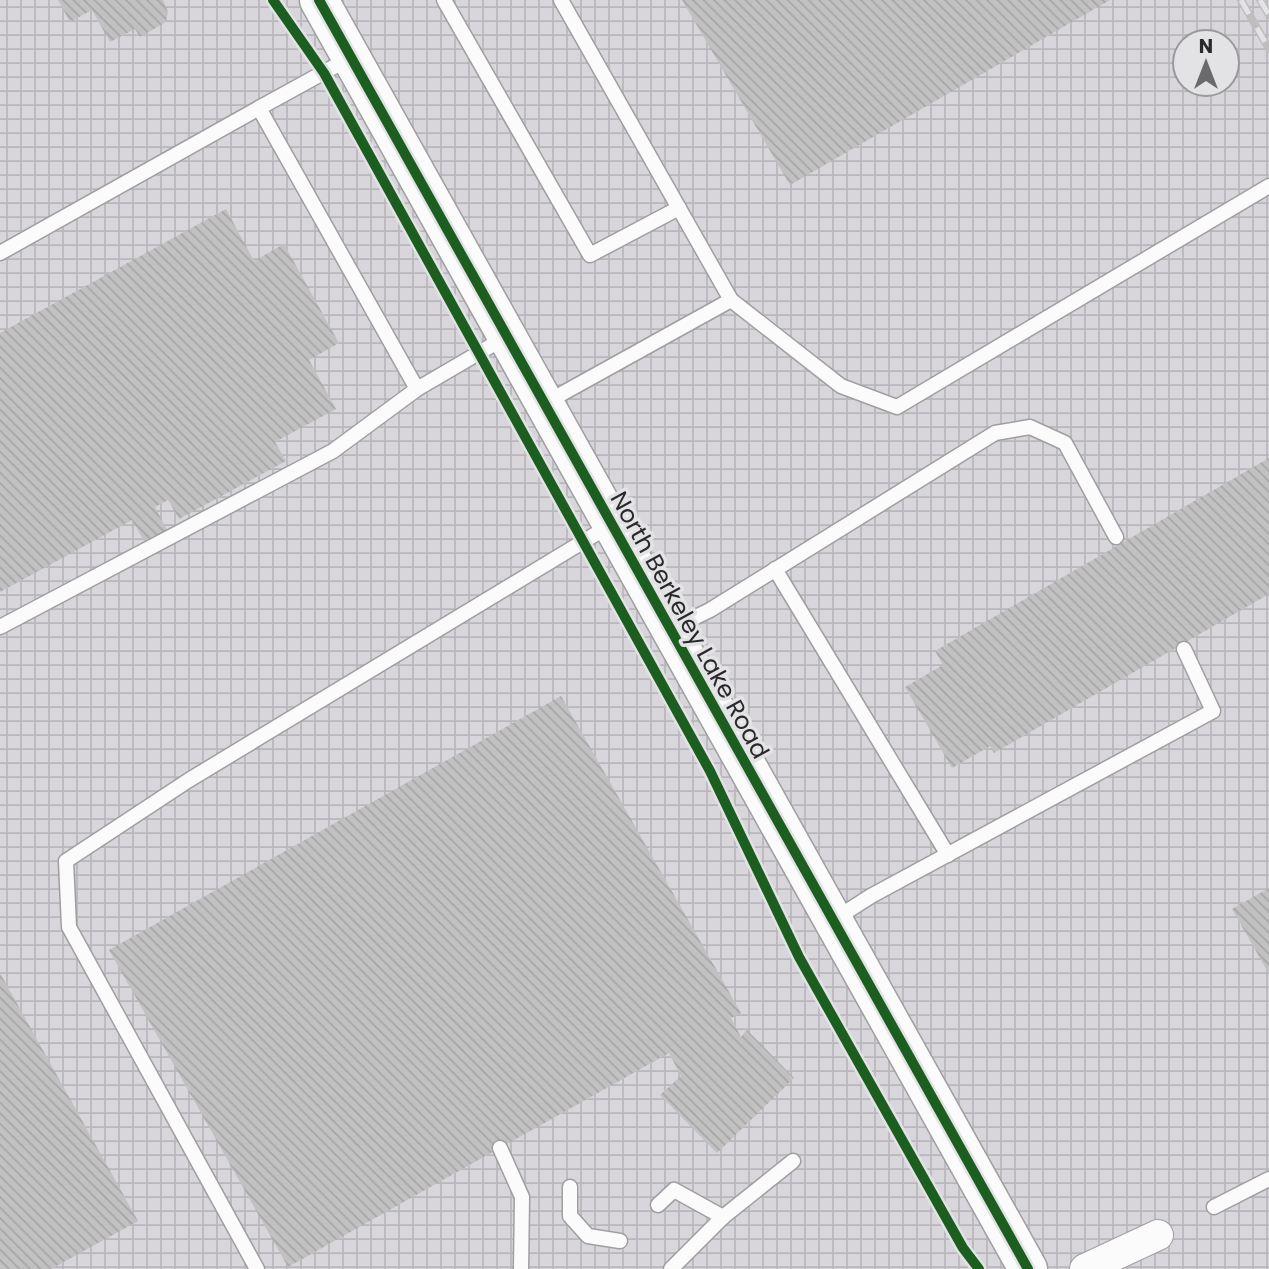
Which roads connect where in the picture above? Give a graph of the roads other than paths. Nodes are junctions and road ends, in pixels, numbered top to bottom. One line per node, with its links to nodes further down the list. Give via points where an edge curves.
1 (319, 0): 4 (street, North Berkeley Lake Road)
2 (444, 0): 7 (lane, via 590,255)
3 (561, 0): 7 (lane)
4 (351, 57): 5 (lane); 10 (street, North Berkeley Lake Road)
5 (259, 108): 8 (lane); 11 (lane)
6 (1269, 186): 9 (lane, via 897,407 841,386)
7 (679, 208): 9 (lane)
8 (0, 253)
9 (731, 300): 12 (lane)
10 (506, 337): 11 (lane); 12 (street, North Berkeley Lake Road)
11 (417, 389): 16 (lane, via 333,451)
12 (543, 404): 13 (street, North Berkeley Lake Road)
13 (610, 525): 17 (street, North Berkeley Lake Road); 30 (lane, via 189,780 66,861 69,927)
14 (1116, 537): 15 (lane, via 1065,443 1030,427 995,433)
15 (775, 569): 17 (lane); 19 (lane)
16 (0, 627)
17 (668, 630): 20 (street, North Berkeley Lake Road)
18 (1184, 649): 19 (lane, via 1213,711)
19 (947, 855): 20 (lane)
20 (832, 922): 33 (street, North Berkeley Lake Road)
21 (500, 1148): 31 (lane, via 522,1197)
22 (793, 1161): 27 (lane)
23 (1269, 1179): 26 (lane)
24 (570, 1187): 29 (lane, via 570,1216 588,1236)
25 (658, 1205): 27 (lane, via 674,1190)
26 (1214, 1207)
27 (723, 1217): 32 (lane)
28 (1158, 1235): 34 (street)
29 (620, 1241)
30 (257, 1269)
31 (521, 1269)
32 (671, 1269)
33 (1028, 1269)
34 (1086, 1269)

